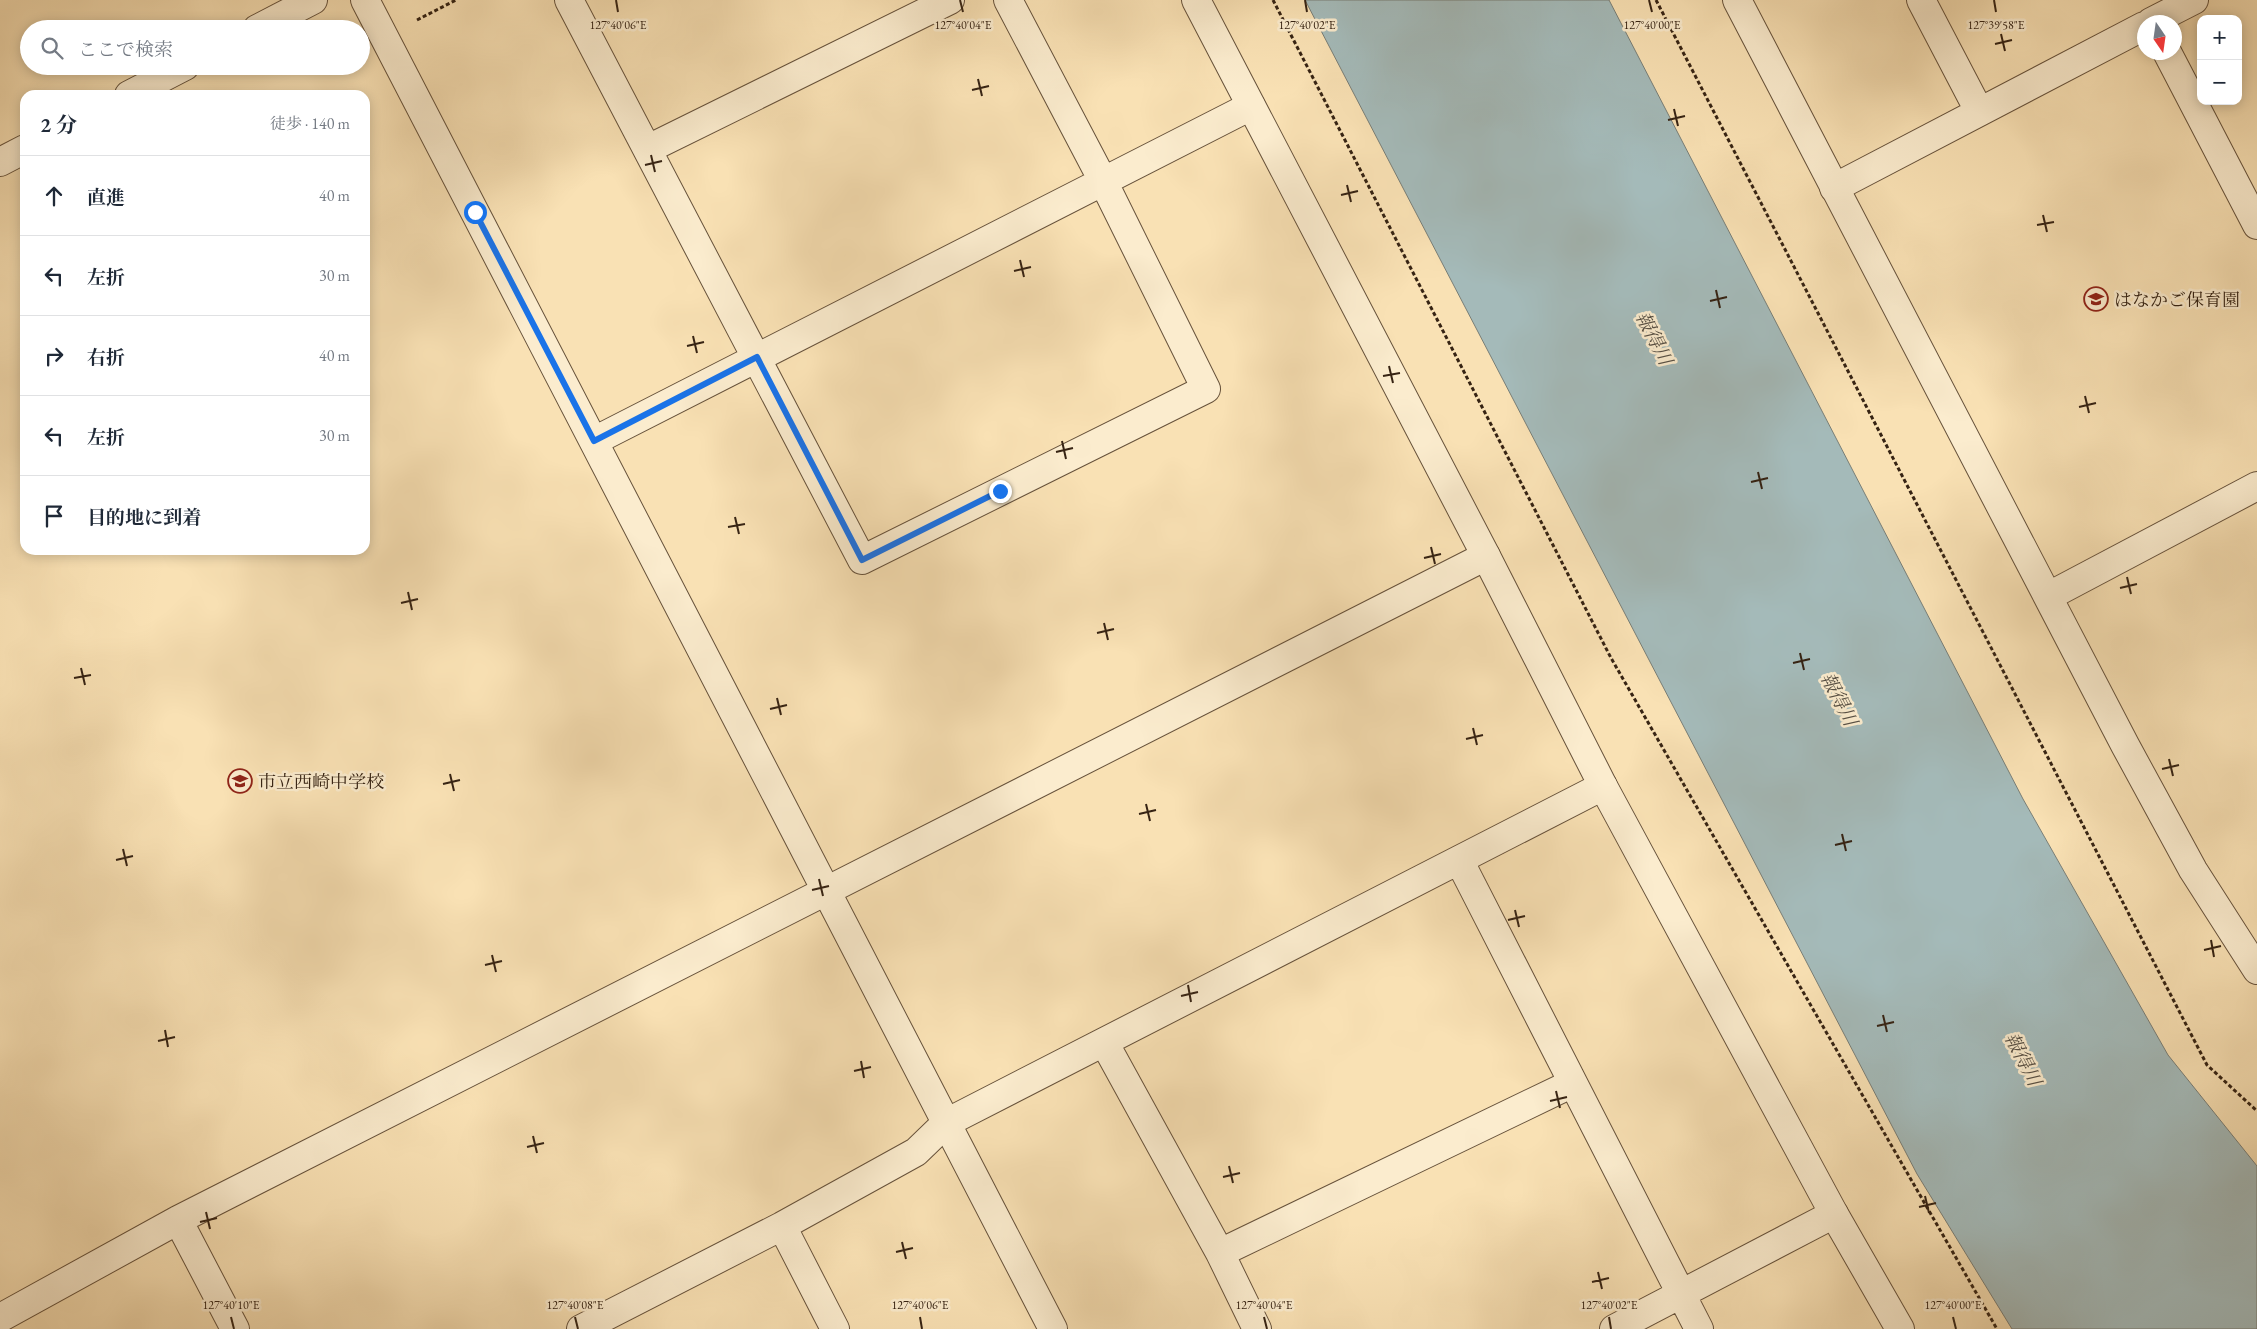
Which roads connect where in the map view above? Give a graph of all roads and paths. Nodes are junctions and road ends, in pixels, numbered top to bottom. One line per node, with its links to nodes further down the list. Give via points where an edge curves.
1 (313, 0): 14 (street)
2 (365, 0): 29 (street)
3 (456, 0): 15 (path)
4 (569, 0): 22 (street)
5 (950, 0): 22 (street)
6 (1008, 0): 25 (street)
7 (1196, 0): 20 (street)
8 (1273, 0): 55 (path, via 1610,658)
9 (1656, 0): 39 (path, via 2207,1065)
10 (1737, 0): 26 (street)
11 (1921, 0): 21 (street)
12 (2194, 0): 13 (street)
13 (2165, 15)
14 (274, 20)
15 (416, 20)
16 (2137, 30): 21 (street)
17 (2171, 60): 27 (street)
18 (168, 75): 19 (street)
19 (139, 90)
20 (1251, 106): 25 (street); 31 (street)
21 (1979, 112): 26 (street)
22 (648, 150): 28 (street)
23 (20, 152): 24 (street)
24 (0, 162)
25 (1103, 181): 28 (street); 28 (street, via 1206,389 862,560)
26 (1834, 188): 32 (street)
27 (2257, 225)
28 (757, 357): 29 (street)
29 (594, 441): 35 (street)
30 (2257, 486): 32 (street)
31 (1486, 556): 33 (street); 35 (street)
32 (2049, 596): 36 (street, via 2193,870)
33 (1603, 786): 34 (street); 41 (street)
34 (1459, 860): 37 (street); 38 (street)
35 (826, 891): 40 (street); 42 (street)
36 (2257, 970)
37 (1104, 1042): 40 (street); 44 (street)
38 (1573, 1083): 44 (street); 45 (street)
39 (2257, 1111)
40 (946, 1123): 43 (street, via 916,1152); 50 (street)
41 (1834, 1214): 45 (street); 54 (street)
42 (178, 1220): 46 (street); 47 (street)
43 (782, 1226): 48 (street); 49 (street)
44 (1220, 1253): 51 (street)
45 (1681, 1294): 52 (street); 53 (street)
46 (0, 1318)
47 (235, 1329)
48 (581, 1329)
49 (835, 1329)
50 (1053, 1329)
51 (1257, 1329)
52 (1614, 1329)
53 (1699, 1329)
54 (1900, 1329)
55 (1997, 1329)

